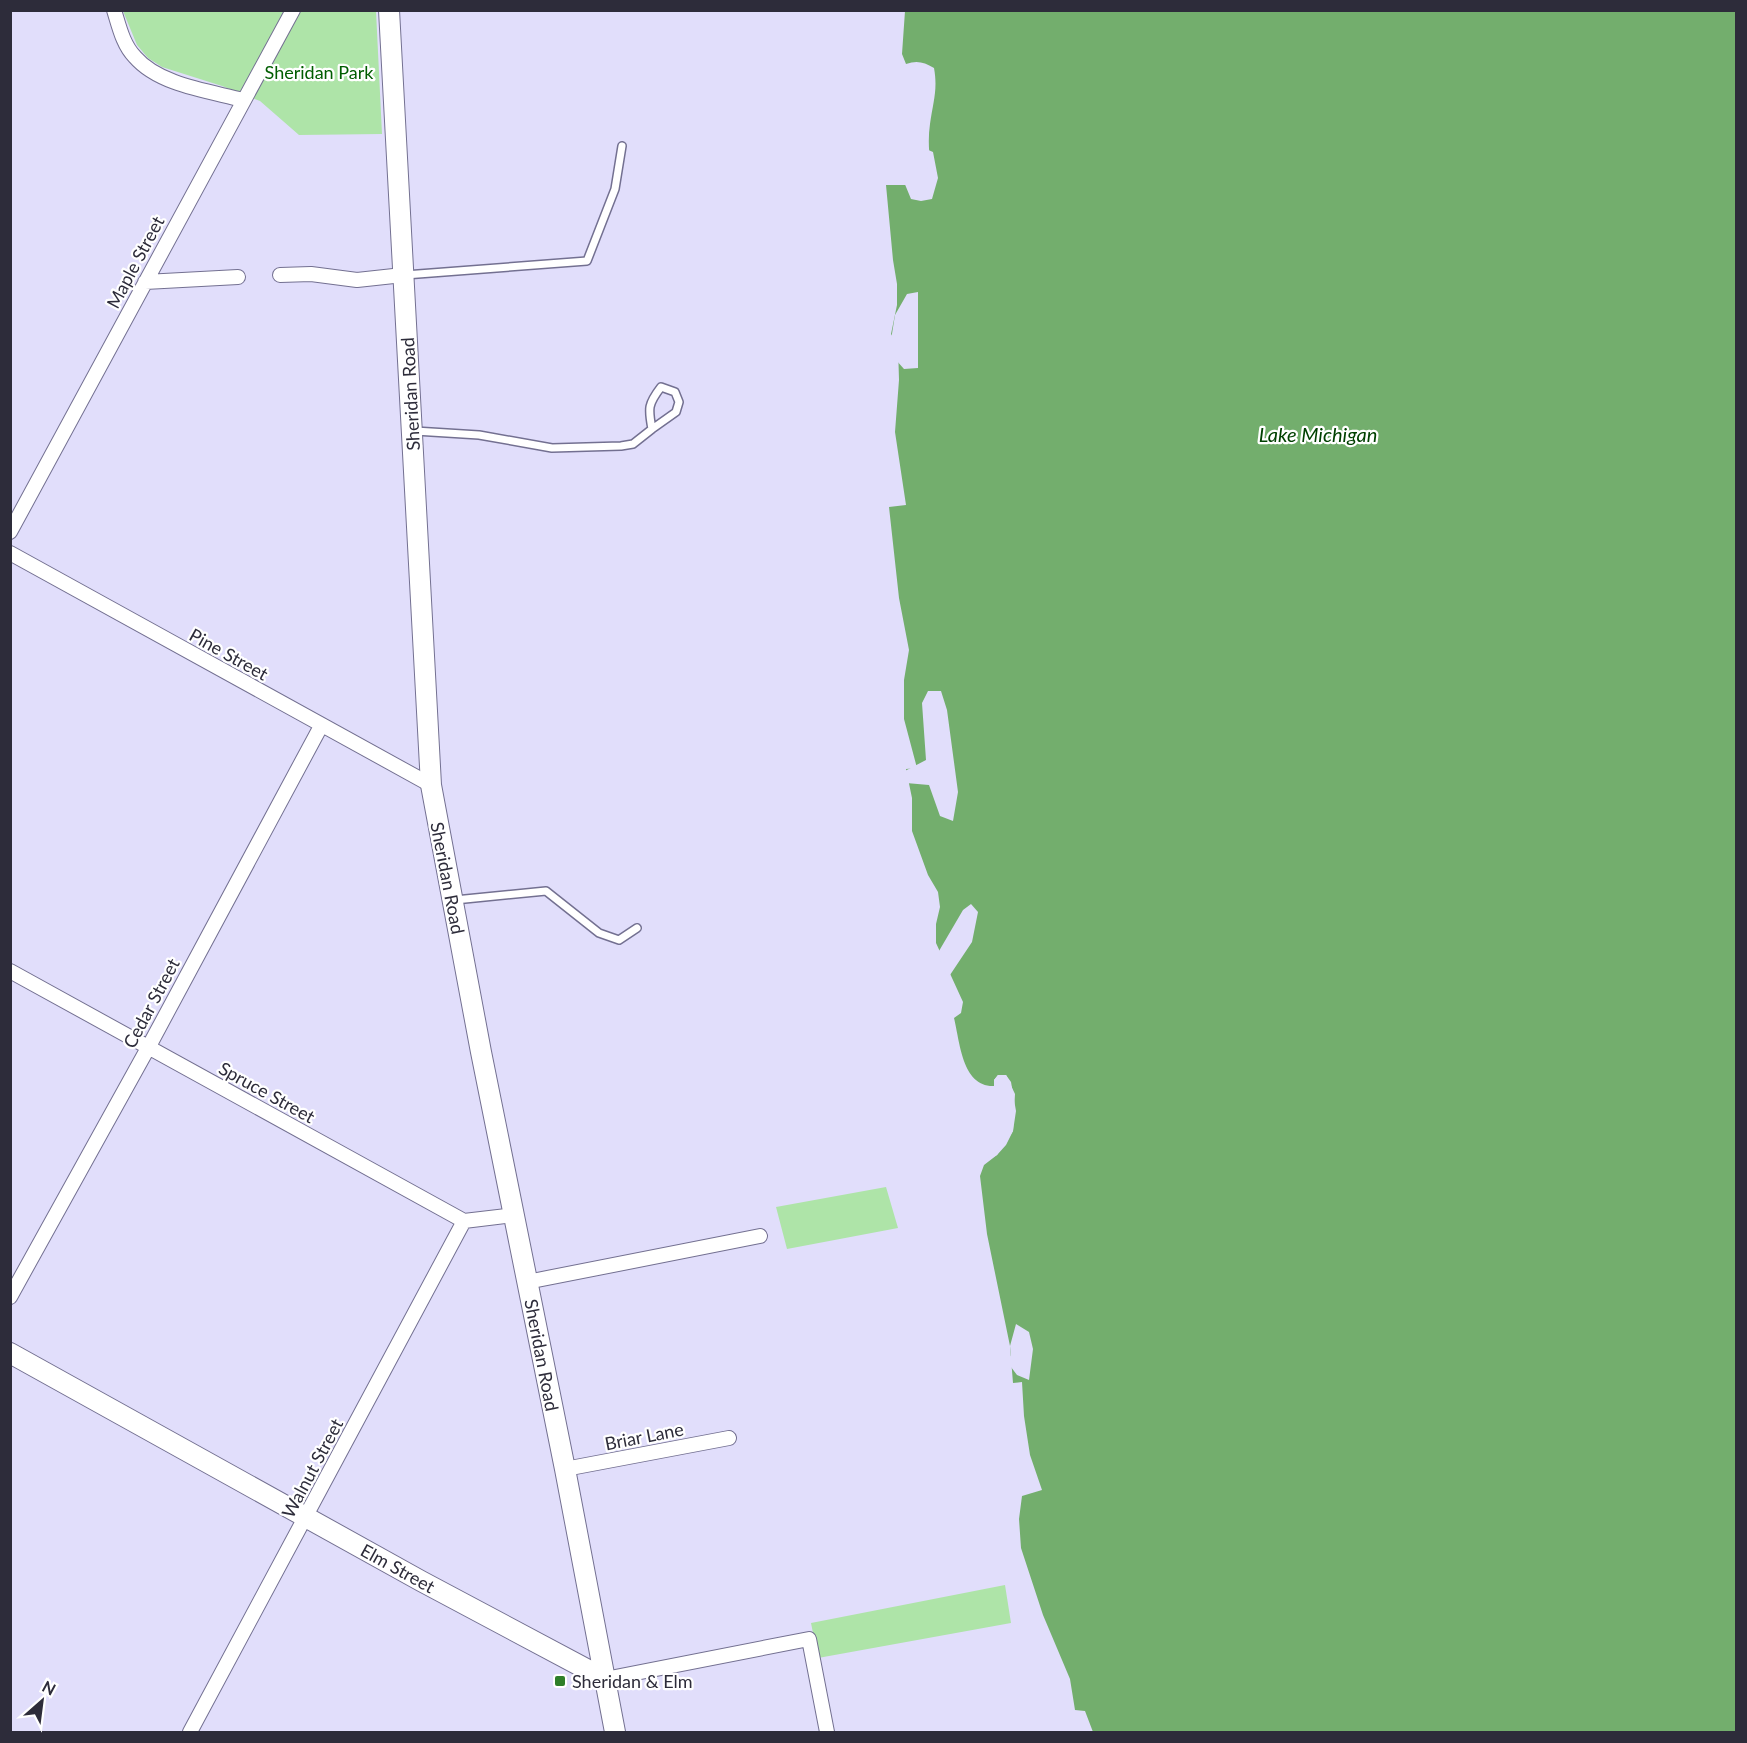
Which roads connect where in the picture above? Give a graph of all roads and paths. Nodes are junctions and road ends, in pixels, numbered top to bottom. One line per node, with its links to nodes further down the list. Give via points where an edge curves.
1 (114, 10): 4 (street, via 124,41 134,57 150,70 170,80)
2 (292, 10): 4 (street, Maple Street)
3 (389, 10): 7 (street, Sheridan Road)
4 (243, 100): 9 (street, Maple Street)
5 (622, 146): 7 (lane, via 615,189 587,261)
6 (280, 275): 7 (street, via 312,274 357,280)
7 (404, 275): 11 (street, Sheridan Road)
8 (238, 278): 9 (street)
9 (145, 282): 12 (street, Maple Street)
10 (652, 429): 10 (lane, via 650,401 661,387 675,392 679,402 676,412); 11 (lane, via 633,444 552,448 479,435)
11 (412, 431): 15 (street, Sheridan Road)
12 (10, 532)
13 (10, 553): 14 (street, Pine Street)
14 (321, 726): 15 (street, Pine Street); 19 (street, Cedar Street)
15 (431, 785): 16 (street, Sheridan Road)
16 (452, 901): 17 (lane, via 546,891 599,933 619,940); 20 (street, Sheridan Road)
17 (637, 928)
18 (10, 971): 19 (street, Spruce Street)
19 (148, 1048): 21 (street, Spruce Street); 24 (street, Cedar Street)
20 (514, 1215): 21 (street); 23 (street, Sheridan Road)
21 (464, 1221): 28 (street, Walnut Street)
22 (760, 1236): 23 (street)
23 (527, 1282): 27 (street, Sheridan Road)
24 (10, 1296)
25 (10, 1353): 28 (street, Elm Street)
26 (729, 1438): 27 (street, Briar Lane)
27 (565, 1469): 29 (street, Sheridan Road)
28 (307, 1516): 29 (street, Elm Street); 30 (street, Walnut Street)
29 (605, 1679): 31 (street, Sheridan Road); 32 (street, via 809,1639)
30 (190, 1732)
31 (615, 1732)
32 (827, 1732)

